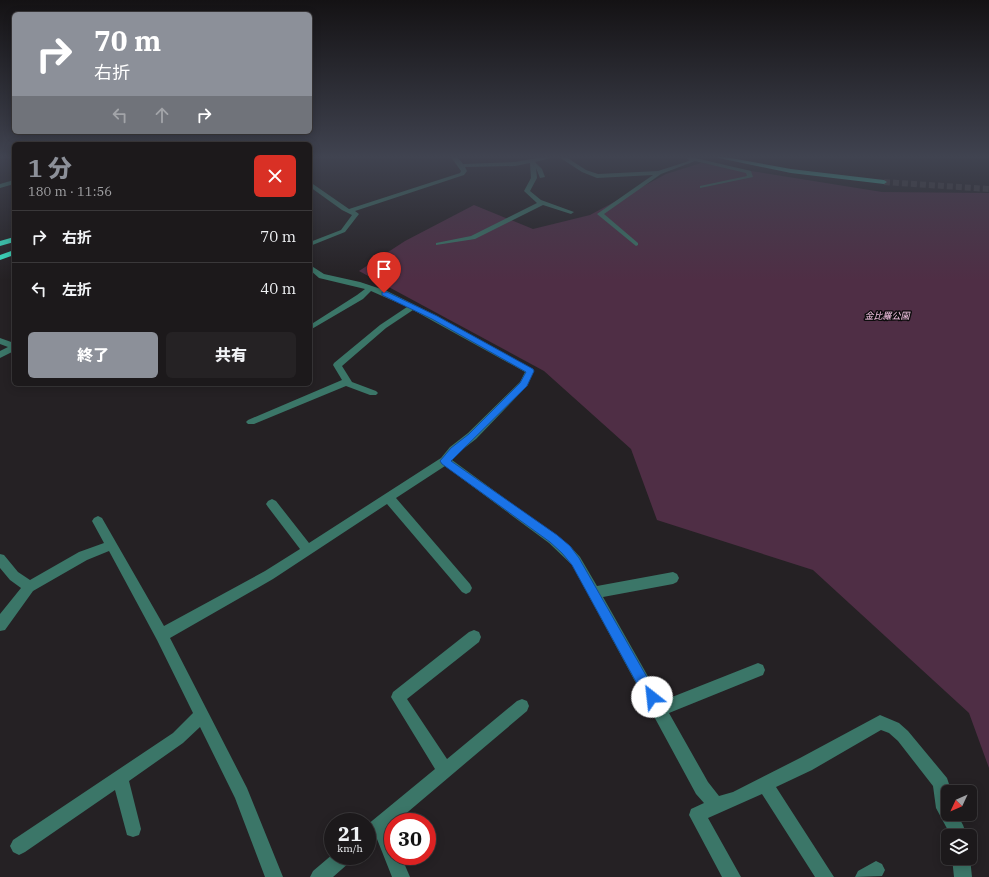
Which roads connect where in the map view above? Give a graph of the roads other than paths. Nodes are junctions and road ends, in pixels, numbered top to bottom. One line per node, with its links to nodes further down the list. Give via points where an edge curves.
1 (330, 198): 6 (street)
2 (389, 198): 6 (street)
3 (535, 198): 5 (street)
4 (623, 198): 12 (street, via 600,214)
5 (541, 202): 7 (street); 11 (street, via 473,238)
6 (349, 211): 9 (street, via 356,214 343,231)
7 (571, 212)
8 (12, 240): 10 (highway)
9 (312, 243)
10 (0, 244)
11 (438, 244)
12 (636, 244)
13 (12, 253): 14 (highway)
14 (0, 258)
15 (312, 268): 16 (street, via 322,276)
16 (370, 288): 17 (street); 18 (street)
17 (413, 307): 23 (street, via 365,341 337,365); 26 (street, via 530,371 524,384)
18 (312, 327)
19 (0, 341): 20 (street)
20 (12, 346)
21 (12, 348): 22 (street)
22 (0, 356)
23 (346, 382): 24 (street, via 355,388); 25 (street)
24 (373, 393)
25 (251, 422)
26 (445, 461): 27 (street); 36 (street, via 554,539 576,562)
27 (388, 497): 31 (street); 35 (street)
28 (272, 504): 31 (street)
29 (98, 521): 30 (street)
30 (112, 545): 34 (street, via 83,556); 38 (street)
31 (308, 550): 38 (street)
32 (0, 559): 34 (street, via 14,576)
33 (673, 578): 36 (street)
34 (29, 587): 37 (street)
35 (466, 588)
36 (593, 593): 42 (street)
37 (0, 625)
38 (162, 635): 43 (street)
39 (474, 637): 44 (street, via 398,696)
40 (758, 670): 42 (street)
41 (522, 706): 44 (street)
42 (659, 710): 47 (street, via 702,788)
43 (201, 715): 45 (street, via 178,738); 55 (street, via 241,794)
44 (445, 771): 48 (street)
45 (120, 778): 49 (street); 52 (street)
46 (765, 784): 47 (street); 50 (street, via 880,722 894,728 903,736 941,784 940,792 944,806); 59 (street)
47 (716, 805): 58 (street, via 697,815)
48 (376, 828)
49 (133, 829)
50 (957, 829)
51 (376, 836): 57 (street)
52 (19, 846)
53 (333, 865): 56 (street)
54 (962, 865): 60 (street)
55 (274, 877)
56 (319, 877)
57 (401, 877)
58 (732, 877)
59 (825, 877)
60 (963, 877)

